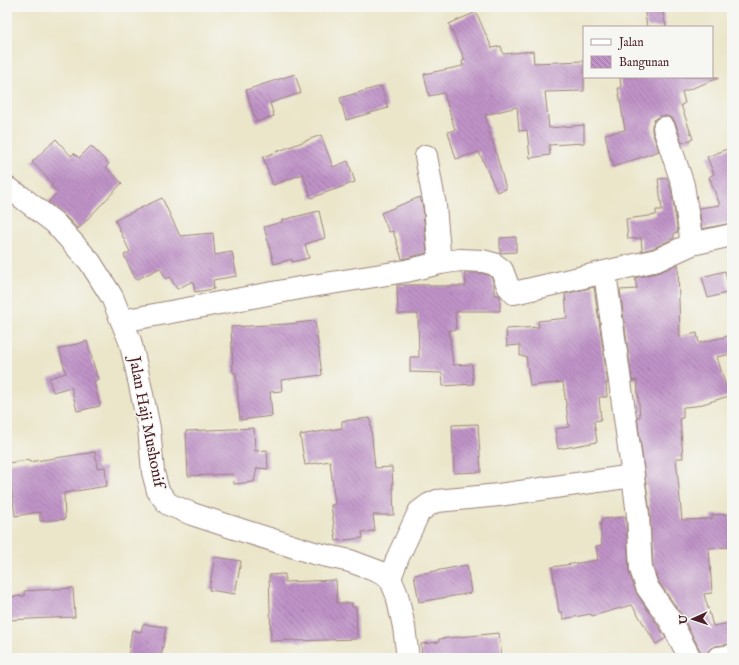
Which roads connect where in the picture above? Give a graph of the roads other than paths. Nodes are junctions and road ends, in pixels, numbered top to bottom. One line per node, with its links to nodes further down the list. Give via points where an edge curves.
1 (664, 128): 5 (street, via 683,185)
2 (426, 156): 6 (street, via 435,206)
3 (7, 188): 8 (street, Jalan Haji Mushonif, via 55,223 90,262 112,296)
4 (732, 235): 5 (street)
5 (692, 244): 7 (street, via 657,260)
6 (440, 263): 7 (street, via 460,260 494,264 502,270 508,286 514,293); 8 (street)
7 (605, 273): 9 (street)
8 (122, 321): 10 (street, Jalan Haji Mushonif, via 130,341 149,428 152,472 158,491 168,504 314,553 378,570)
9 (633, 476): 10 (street, via 430,504 419,512); 13 (street, via 641,569 647,587 670,620)
10 (390, 578): 12 (street, via 397,595)
11 (732, 656): 14 (street)
12 (408, 658)
13 (690, 658)
14 (718, 658)

